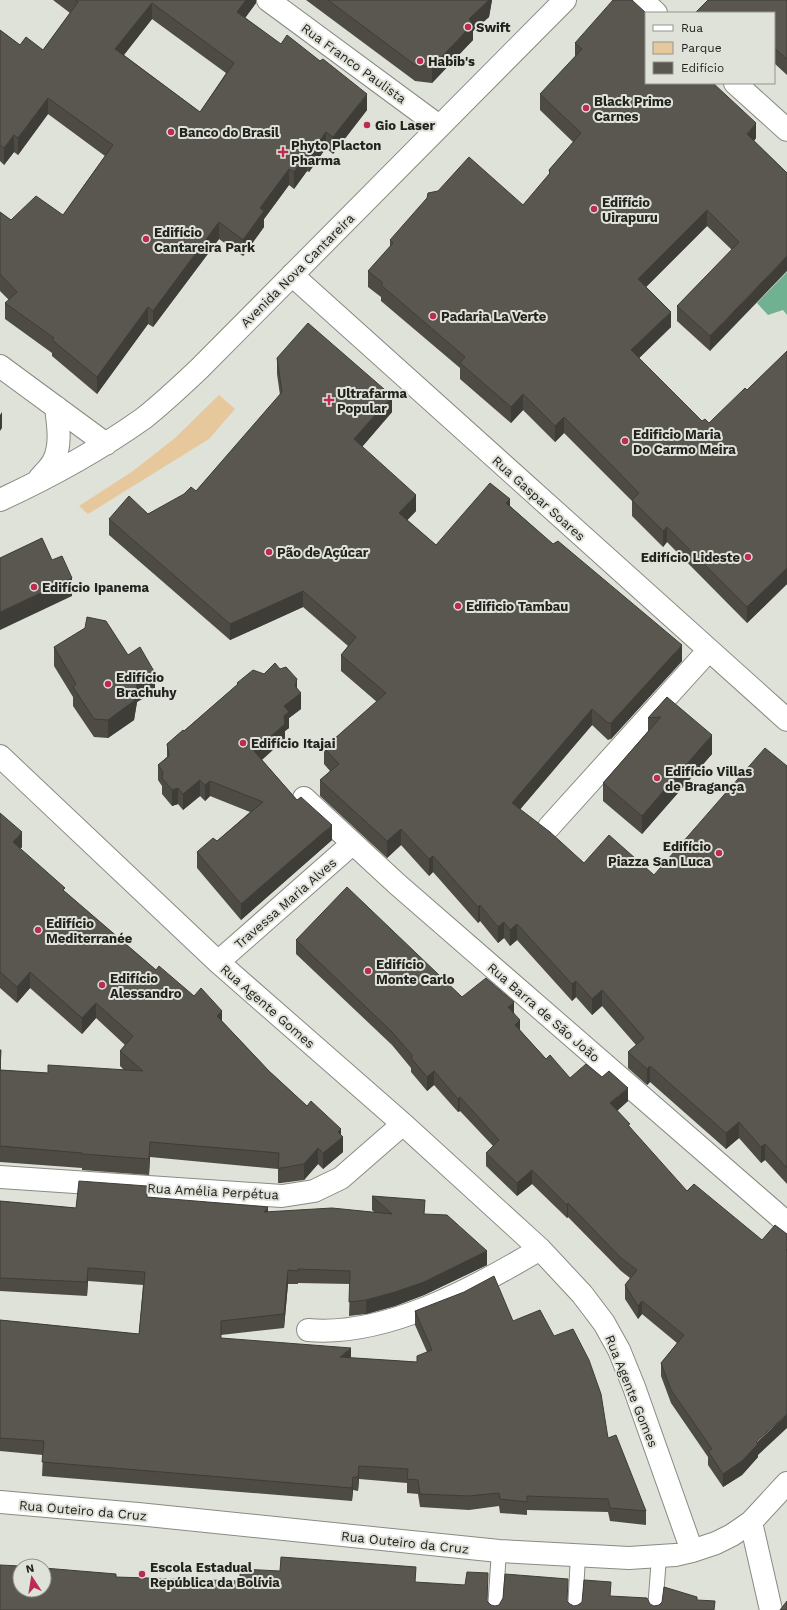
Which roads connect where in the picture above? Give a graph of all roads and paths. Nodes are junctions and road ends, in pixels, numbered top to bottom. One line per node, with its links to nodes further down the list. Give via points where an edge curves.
1 (268, 0): 6 (street, Rua Franco Paulista)
2 (565, 0): 6 (street, Avenida Nova Cantareira)
3 (642, 0): 4 (street)
4 (655, 12)
5 (736, 84): 7 (street)
6 (440, 126): 8 (street, Avenida Nova Cantareira)
7 (787, 130)
8 (292, 275): 11 (street, Avenida Nova Cantareira, via 167,399); 14 (street, Rua Gaspar Soares)
9 (0, 366): 10 (street)
10 (56, 406): 11 (street); 12 (street, via 56,456)
11 (106, 444): 12 (street, Avenida Nova Cantareira)
12 (34, 485): 13 (street, Avenida Nova Cantareira)
13 (0, 500)
14 (709, 650): 15 (street, Rua Gaspar Soares); 18 (street)
15 (787, 720)
16 (0, 756): 20 (street, Rua Agente Gomes)
17 (304, 798): 19 (street, Rua Barra de São João)
18 (549, 827)
19 (352, 844): 20 (street, Travessa Maria Alves); 23 (street, Rua Barra de São João)
20 (218, 962): 21 (street, Rua Agente Gomes)
21 (403, 1124): 22 (street, Rua Amélia Perpétua, via 342,1178 314,1191 288,1195); 24 (street, Rua Agente Gomes)
22 (0, 1177)
23 (787, 1223)
24 (540, 1249): 25 (street, via 460,1292 411,1313 356,1328); 30 (street, Rua Agente Gomes, via 582,1294 604,1323 619,1350)
25 (308, 1330)
26 (787, 1483): 28 (street, Rua Outeiro da Cruz)
27 (0, 1502): 29 (street, Rua Outeiro da Cruz)
28 (751, 1522): 30 (street, Rua Outeiro da Cruz, via 716,1543); 36 (street)
29 (499, 1551): 31 (street, Rua Outeiro da Cruz); 33 (lane)
30 (692, 1551): 32 (street, Rua Outeiro da Cruz)
31 (578, 1556): 32 (street, Rua Outeiro da Cruz); 34 (lane)
32 (659, 1557): 35 (lane)
33 (495, 1610)
34 (575, 1610)
35 (655, 1610)
36 (771, 1610)

